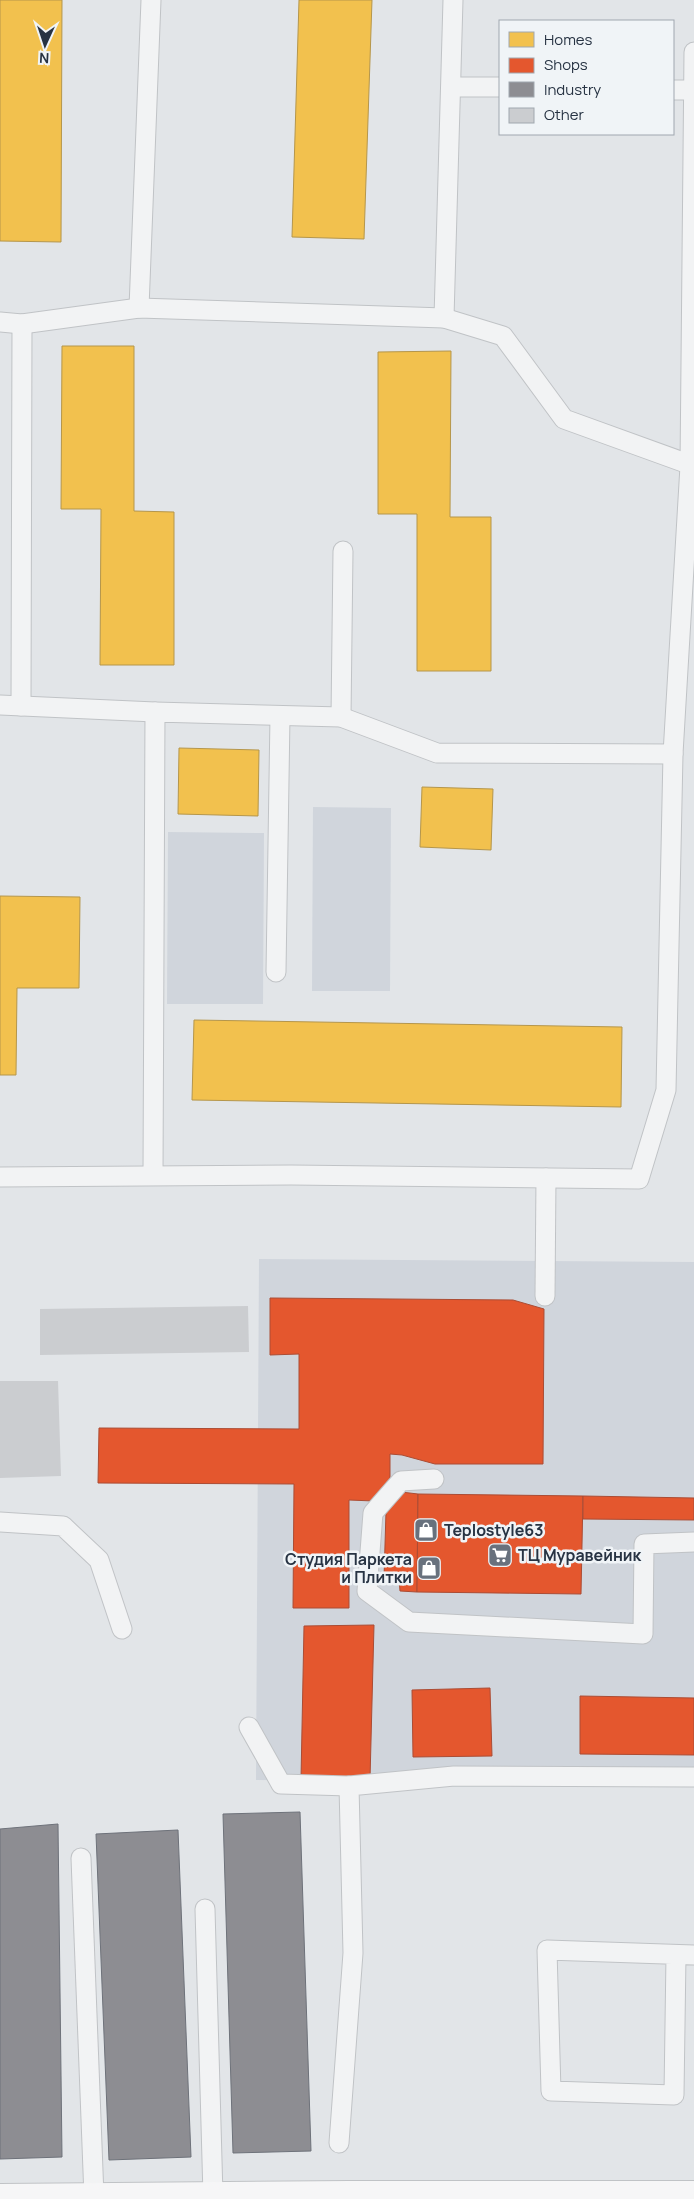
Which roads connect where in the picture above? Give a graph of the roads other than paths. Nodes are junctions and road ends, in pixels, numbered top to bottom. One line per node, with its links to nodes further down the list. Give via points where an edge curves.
1 (151, 0): 8 (lane)
2 (453, 0): 4 (lane)
3 (694, 52): 7 (lane)
4 (451, 87): 5 (lane); 9 (lane)
5 (499, 87)
6 (674, 90): 7 (lane)
7 (693, 90): 12 (lane)
8 (139, 308): 9 (lane); 11 (lane)
9 (444, 318): 12 (lane, via 503,336 564,419)
10 (0, 322): 11 (lane)
11 (22, 324): 15 (lane)
12 (692, 466): 19 (lane)
13 (343, 551): 18 (lane)
14 (0, 705): 15 (lane)
15 (21, 706): 16 (lane)
16 (155, 712): 17 (lane); 21 (lane)
17 (280, 716): 18 (lane); 20 (lane)
18 (341, 717): 19 (lane, via 437,753)
19 (673, 754): 23 (lane, via 666,1090 639,1179)
20 (276, 972)
21 (153, 1174): 22 (lane); 23 (lane)
22 (0, 1177)
23 (546, 1178): 24 (lane)
24 (545, 1296)
25 (434, 1480): 27 (lane, via 401,1481 373,1513 368,1591 409,1622 643,1634 644,1544)
26 (0, 1522): 28 (lane, via 63,1526 99,1560)
27 (694, 1542)
28 (122, 1629)
29 (249, 1727): 31 (lane, via 281,1784)
30 (694, 1777): 31 (lane, via 454,1776)
31 (349, 1786): 35 (lane, via 353,1953)
32 (81, 1858): 38 (lane)
33 (205, 1909): 36 (lane)
34 (685, 1955): 34 (lane, via 674,2095 551,2091 547,1950)
35 (339, 2143)
36 (213, 2196): 37 (main road); 38 (main road)
37 (694, 2196)
38 (94, 2197): 39 (main road)
39 (0, 2198)

